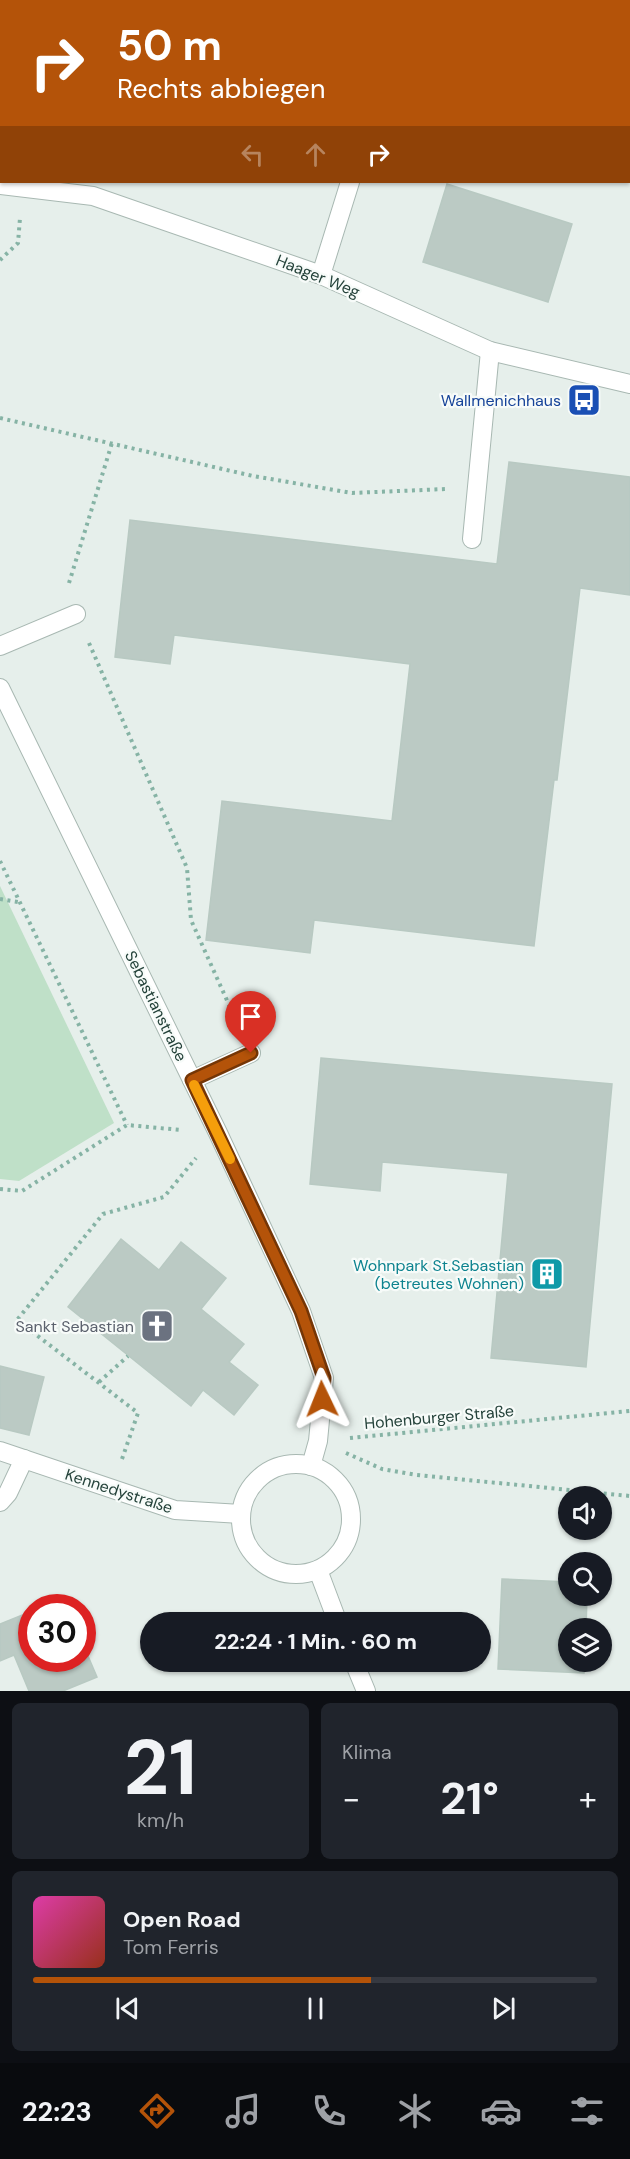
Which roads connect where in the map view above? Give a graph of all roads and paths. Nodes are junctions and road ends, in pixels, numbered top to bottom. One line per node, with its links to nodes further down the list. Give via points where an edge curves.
1 (350, 183): 5 (street)
2 (0, 185): 3 (street, Haager Weg)
3 (22, 187): 4 (path, via 18,243); 5 (street, Haager Weg, via 93,196)
4 (0, 260)
5 (321, 274): 6 (street, Haager Weg)
6 (490, 351): 7 (street, Haager Weg); 10 (street)
7 (630, 384)
8 (0, 418): 9 (path)
9 (112, 443): 10 (path, via 254,476 352,493); 12 (path, via 67,591)
10 (477, 488): 11 (street)
11 (472, 539)
12 (76, 614): 13 (street); 18 (path, via 187,868 191,920)
13 (0, 646)
14 (0, 688): 20 (street, Sebastianstraße)
15 (0, 861): 17 (path)
16 (0, 899): 17 (path)
17 (19, 902): 21 (path)
18 (226, 997)
19 (251, 1053): 20 (street)
20 (192, 1080): 22 (street, Sebastianstraße)
21 (127, 1125): 22 (path); 23 (path, via 22,1191)
22 (218, 1133): 25 (path, via 164,1197 103,1214 17,1320); 27 (street, Sebastianstraße, via 301,1311 324,1378)
23 (0, 1188)
24 (128, 1356): 25 (path)
25 (99, 1382): 28 (path, via 138,1413)
26 (630, 1411): 27 (path, Hohenburger Straße)
27 (318, 1441): 31 (street, Sebastianstraße); 32 (path, via 382,1469)
28 (128, 1444)
29 (0, 1451): 30 (street, Kennedystraße)
30 (24, 1459): 33 (street); 34 (street, Kennedystraße, via 175,1510)
31 (311, 1466): 34 (street, via 276,1467 250,1489); 35 (street, via 339,1484 351,1515 344,1547 333,1561)
32 (630, 1496)
33 (0, 1502)
34 (241, 1514): 35 (street, via 243,1536 261,1562 289,1574)
35 (318, 1570): 36 (street)
36 (334, 1612)
37 (358, 1672): 38 (street)
38 (366, 1691)

